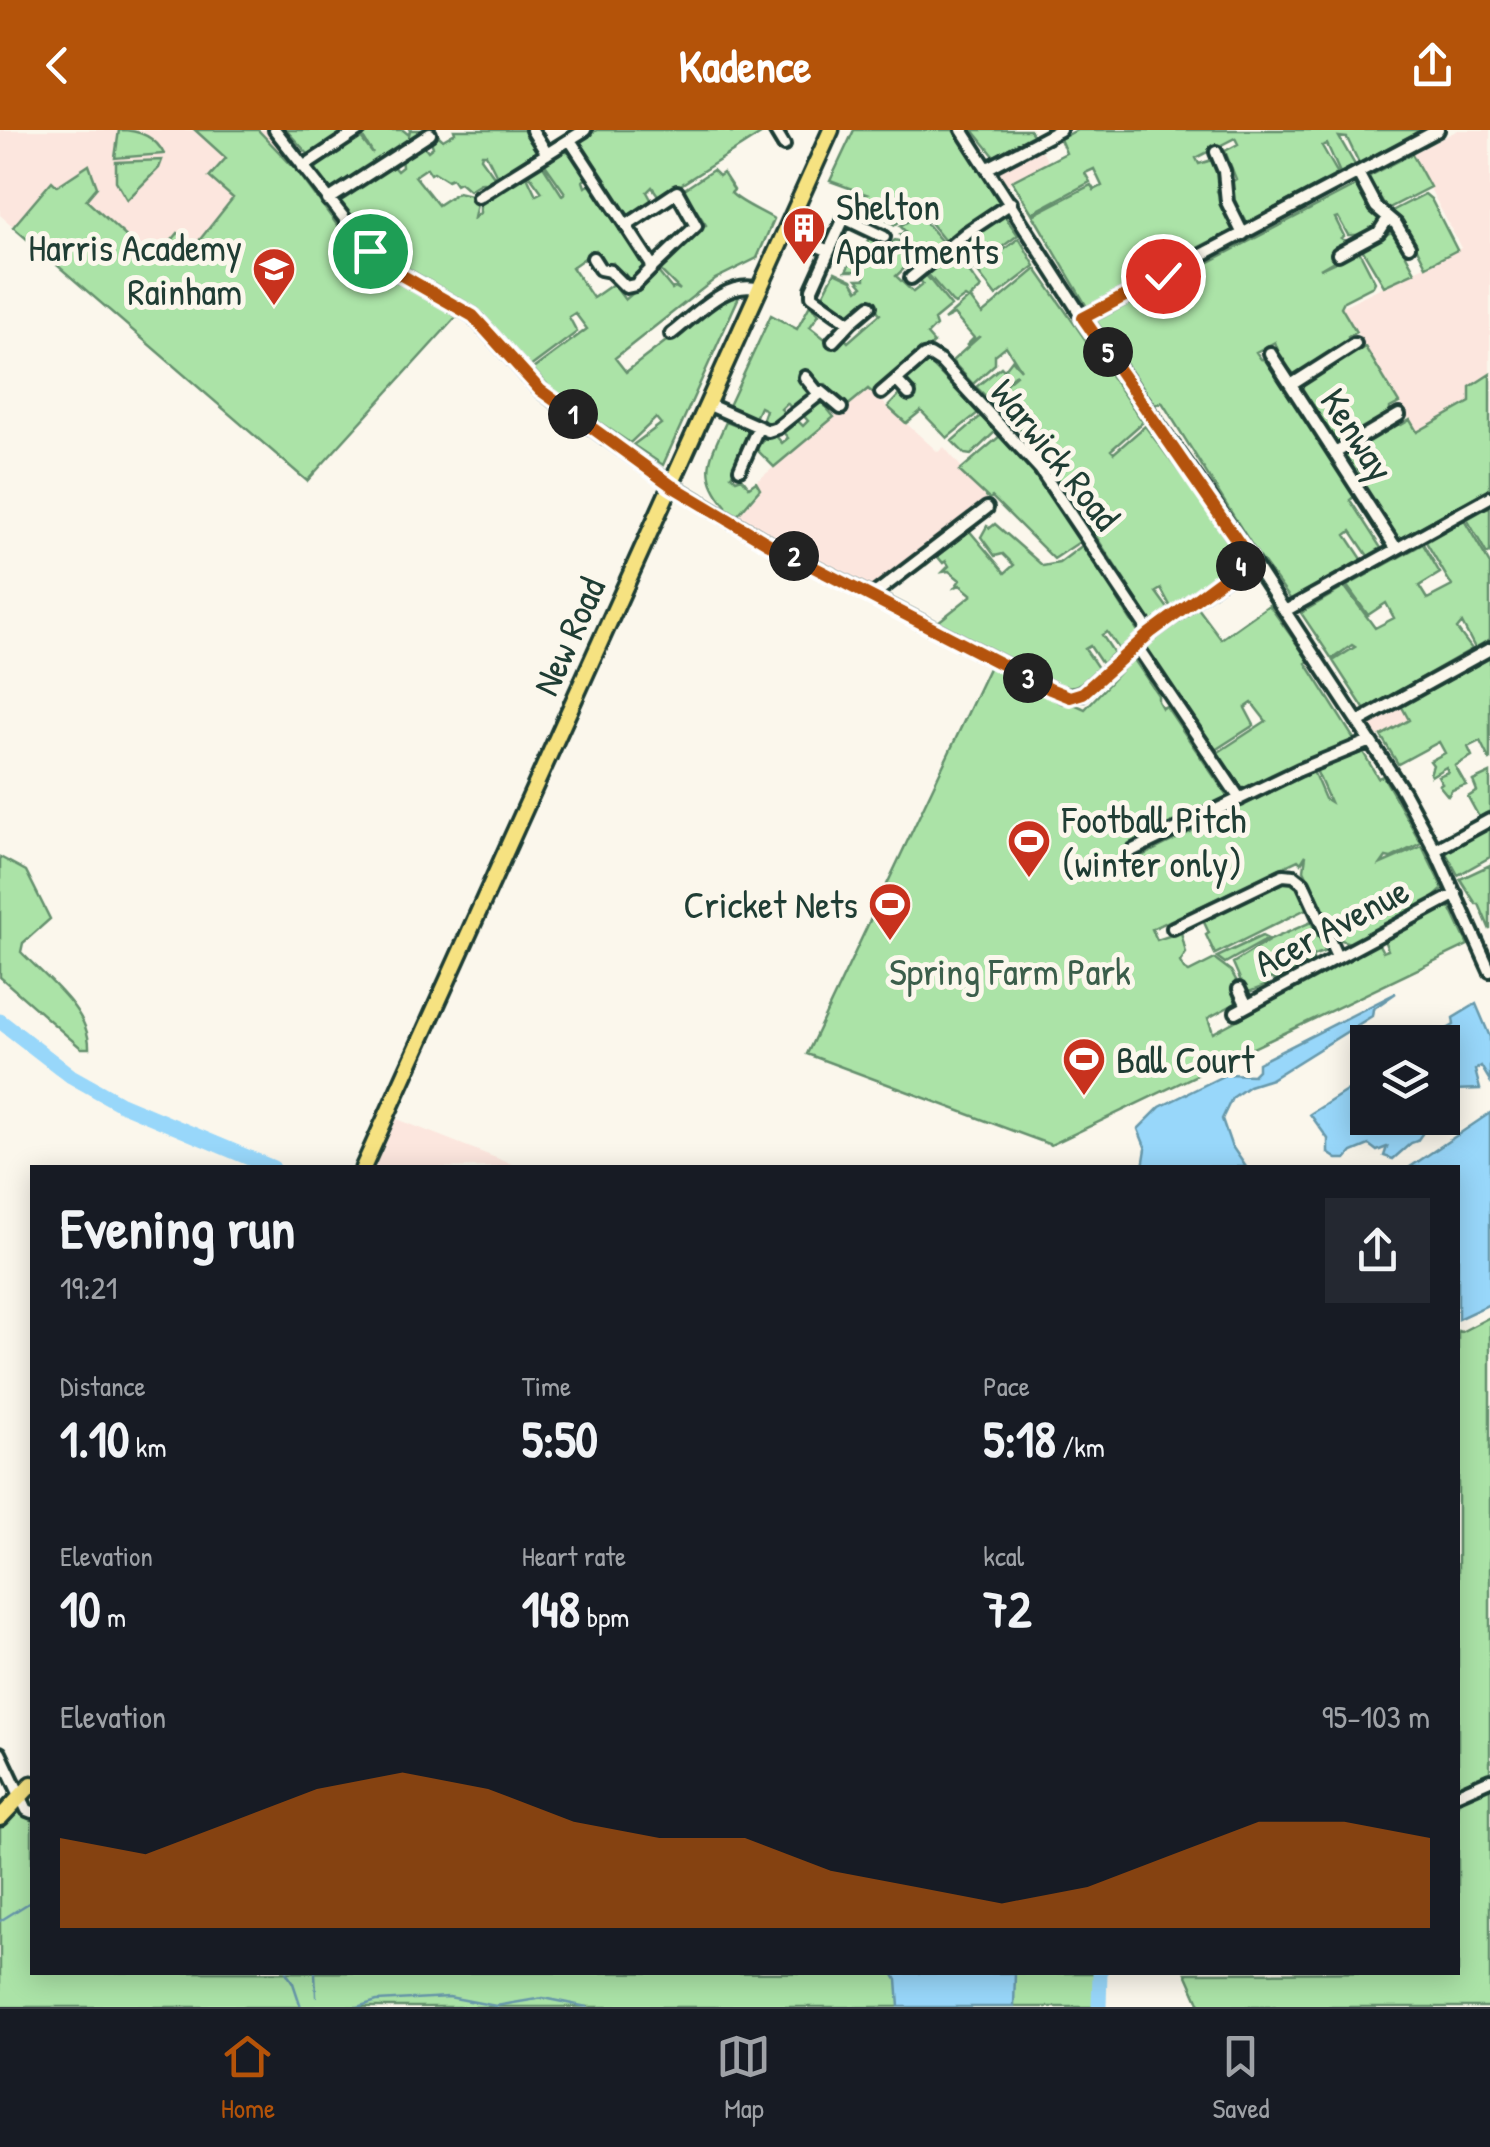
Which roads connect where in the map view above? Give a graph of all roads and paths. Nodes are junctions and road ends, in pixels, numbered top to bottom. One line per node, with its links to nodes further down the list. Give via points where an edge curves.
1 (275, 130): 15 (street)
2 (359, 130): 15 (street)
3 (532, 130): 14 (street)
4 (585, 130): 11 (street)
5 (775, 130): 12 (street)
6 (831, 130): 23 (main road, New Road)
7 (962, 130): 16 (street)
8 (1060, 130): 16 (street)
9 (1438, 130): 17 (street)
10 (430, 134): 19 (street)
11 (570, 140): 14 (street); 22 (street)
12 (784, 145)
13 (1216, 152): 24 (street)
14 (548, 154): 18 (street)
15 (303, 167): 19 (street)
16 (988, 168): 20 (street)
17 (1358, 173): 21 (street); 24 (street)
18 (478, 197)
19 (328, 200): 52 (street, via 384,265 473,316 540,390)
20 (1010, 203): 31 (street); 34 (street)
21 (1388, 218): 26 (street); 28 (street, via 1379,232)
22 (626, 226): 30 (street); 30 (street, via 677,192 696,226)
23 (786, 232): 27 (street); 32 (main road, New Road)
24 (1243, 234): 34 (street)
25 (884, 237): 27 (street, via 844,218)
26 (1409, 246)
27 (829, 252): 35 (street, via 812,296)
28 (1338, 254)
29 (592, 258): 30 (street, via 630,288)
30 (653, 267)
31 (911, 278)
32 (759, 289): 36 (street, via 746,285 726,292); 46 (main road, New Road)
33 (870, 306): 35 (street)
34 (1083, 318): 56 (street)
35 (850, 323): 37 (street)
36 (670, 334)
37 (833, 342)
38 (1355, 344): 42 (street)
39 (1270, 353): 42 (street, Kenway)
40 (805, 377): 43 (street)
41 (896, 380): 44 (street, Warwick Road); 45 (street); 59 (street, Warwick Road, via 924,356 941,362 1049,480)
42 (1291, 385): 50 (street, Kenway)
43 (818, 393): 47 (street, via 826,392); 49 (street, via 773,430)
44 (882, 394)
45 (909, 394)
46 (707, 404): 49 (street); 52 (main road, New Road)
47 (840, 408)
48 (1399, 415): 50 (street)
49 (758, 428): 51 (street)
50 (1335, 453): 55 (street, Kenway)
51 (740, 469)
52 (672, 486): 57 (street); 75 (main road, New Road)
53 (1490, 497): 55 (street)
54 (987, 508): 57 (street)
55 (1396, 548): 58 (street)
56 (1250, 559): 58 (street); 59 (street)
57 (872, 596): 60 (street, via 1065,696 1083,693)
58 (1285, 611): 62 (street)
59 (1150, 633): 60 (street)
60 (1136, 645): 64 (street)
61 (1490, 649): 62 (street)
62 (1358, 722): 63 (street)
63 (1370, 741): 64 (street); 67 (street)
64 (1240, 799): 66 (street)
65 (1490, 820): 67 (street)
66 (1133, 850)
67 (1435, 850): 68 (street)
68 (1456, 894): 70 (street, Acer Avenue); 71 (street)
69 (1174, 928): 70 (street, via 1284,874 1303,882)
70 (1338, 957): 73 (street, Acer Avenue)
71 (1490, 971)
72 (1238, 989): 73 (street)
73 (1247, 1006): 74 (street, Acer Avenue)
74 (1236, 1012)
75 (364, 1165)
76 (0, 1753): 80 (street)
77 (1490, 1780): 79 (street)
78 (30, 1786): 80 (main road)
79 (1460, 1793)
80 (20, 1798): 81 (street); 82 (main road)
81 (30, 1811)
82 (0, 1818)

